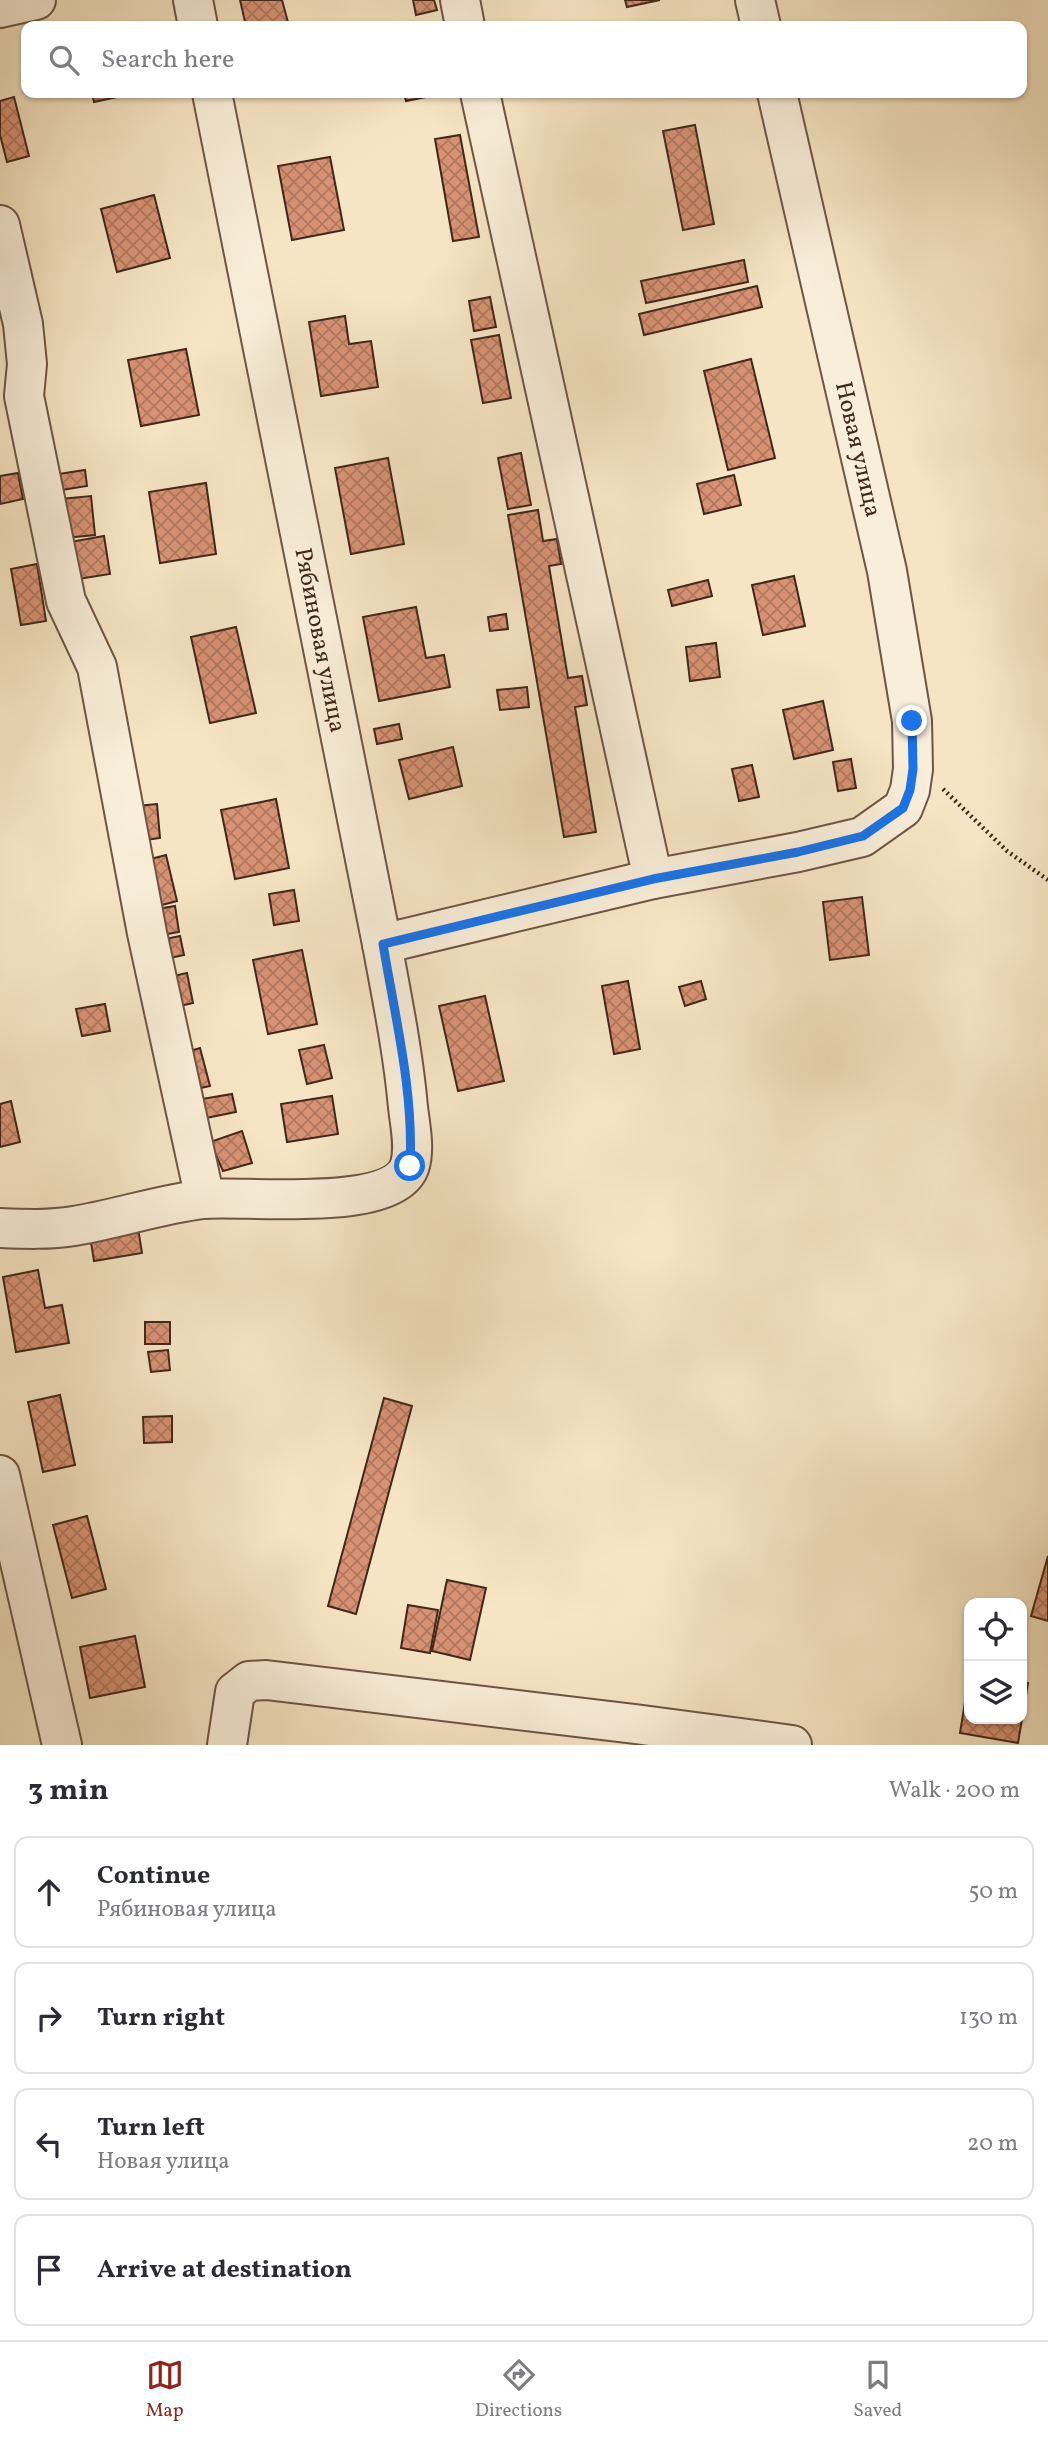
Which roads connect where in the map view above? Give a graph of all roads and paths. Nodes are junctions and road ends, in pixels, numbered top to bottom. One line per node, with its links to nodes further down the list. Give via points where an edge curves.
1 (36, 0): 5 (street)
2 (193, 0): 6 (street)
3 (460, 0): 7 (street)
4 (755, 0): 8 (street)
5 (0, 8)
6 (197, 21)
7 (465, 21)
8 (760, 21)
9 (213, 98): 16 (street, Рябиновая улица)
10 (481, 98): 14 (street)
11 (778, 98): 13 (street, Новая улица, via 887,571 912,721)
12 (0, 225): 17 (street, via 23,324 24,396 66,601 97,667 147,933)
13 (913, 769): 14 (street, Новая улица, via 903,808 863,836); 15 (path, via 950,794 1007,851)
14 (653, 879): 16 (street)
15 (1048, 880)
16 (383, 944): 17 (street, Рябиновая улица, via 404,1065 412,1136 410,1166 396,1185 347,1196 296,1201)
17 (205, 1199): 18 (street, via 71,1227)
18 (0, 1228)
19 (0, 1475): 20 (street)
20 (62, 1745)
21 (227, 1745): 22 (street, via 235,1692 249,1681 265,1680)
22 (792, 1745)

